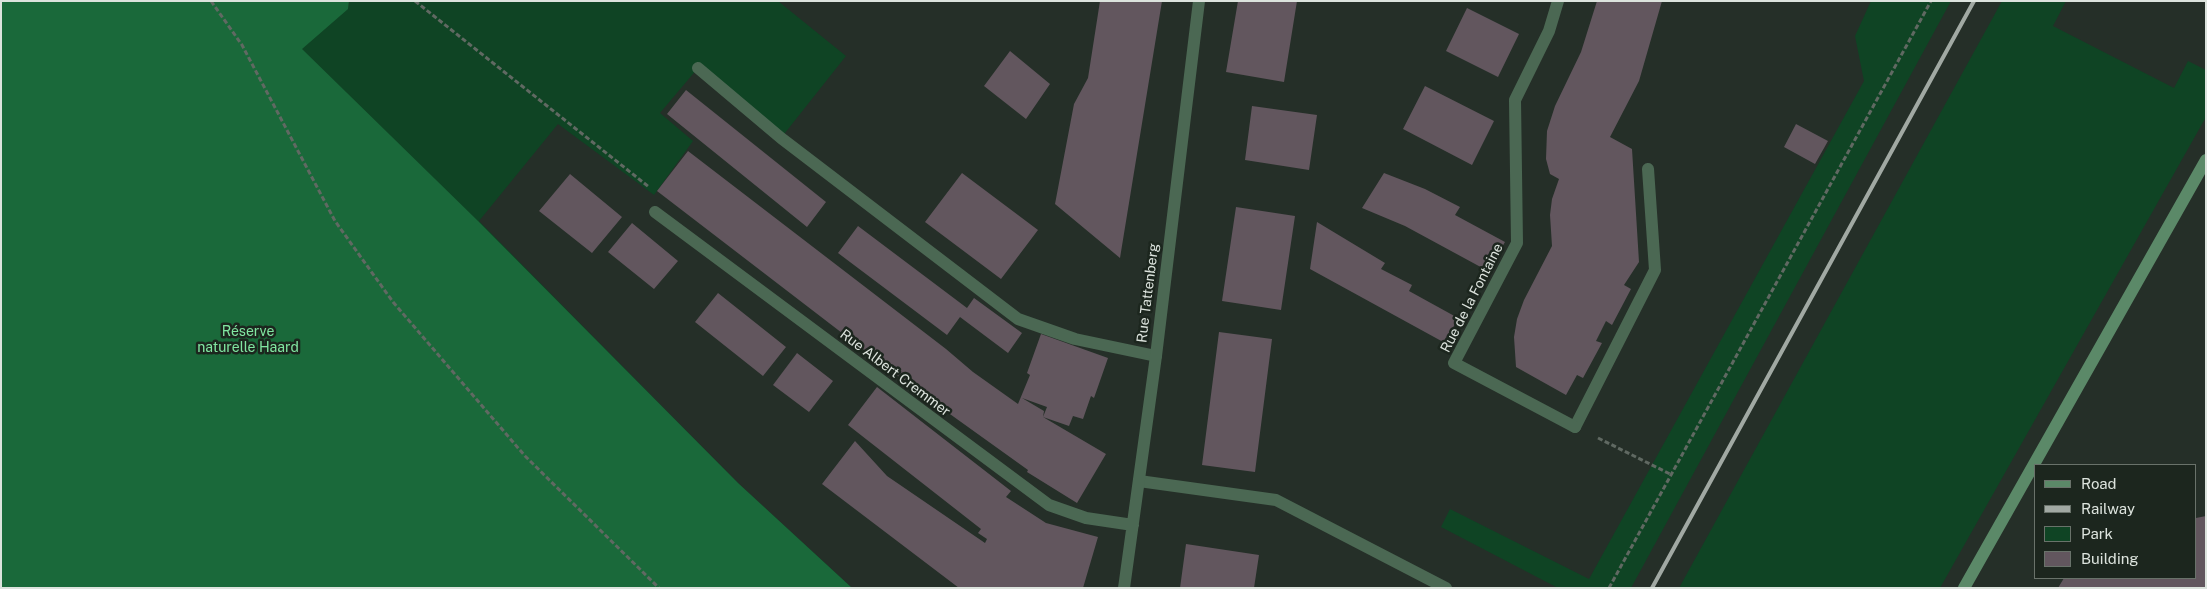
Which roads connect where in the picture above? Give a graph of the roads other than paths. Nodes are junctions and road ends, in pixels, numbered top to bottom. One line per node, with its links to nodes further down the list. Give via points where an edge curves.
1 (1199, 1): 7 (street, Rue Tattenberg)
2 (1558, 1): 5 (street, Rue de la Fontaine, via 1549,31 1515,100 1517,244 1454,363 1575,427 1655,270)
3 (698, 68): 7 (street, via 781,138 1018,319 1075,339)
4 (2206, 160): 9 (main road)
5 (1648, 169)
6 (654, 212): 11 (street, Rue Albert Cremmer, via 1048,505 1086,518)
7 (1156, 356): 10 (street, Rue Tattenberg)
8 (2034, 464): 14 (main road)
9 (2034, 464)
10 (1139, 481): 11 (street, Rue Tattenberg); 13 (street, via 1276,500)
11 (1133, 525): 12 (street, Rue Tattenberg)
12 (1124, 588)
13 (1446, 588)
14 (1964, 588)

